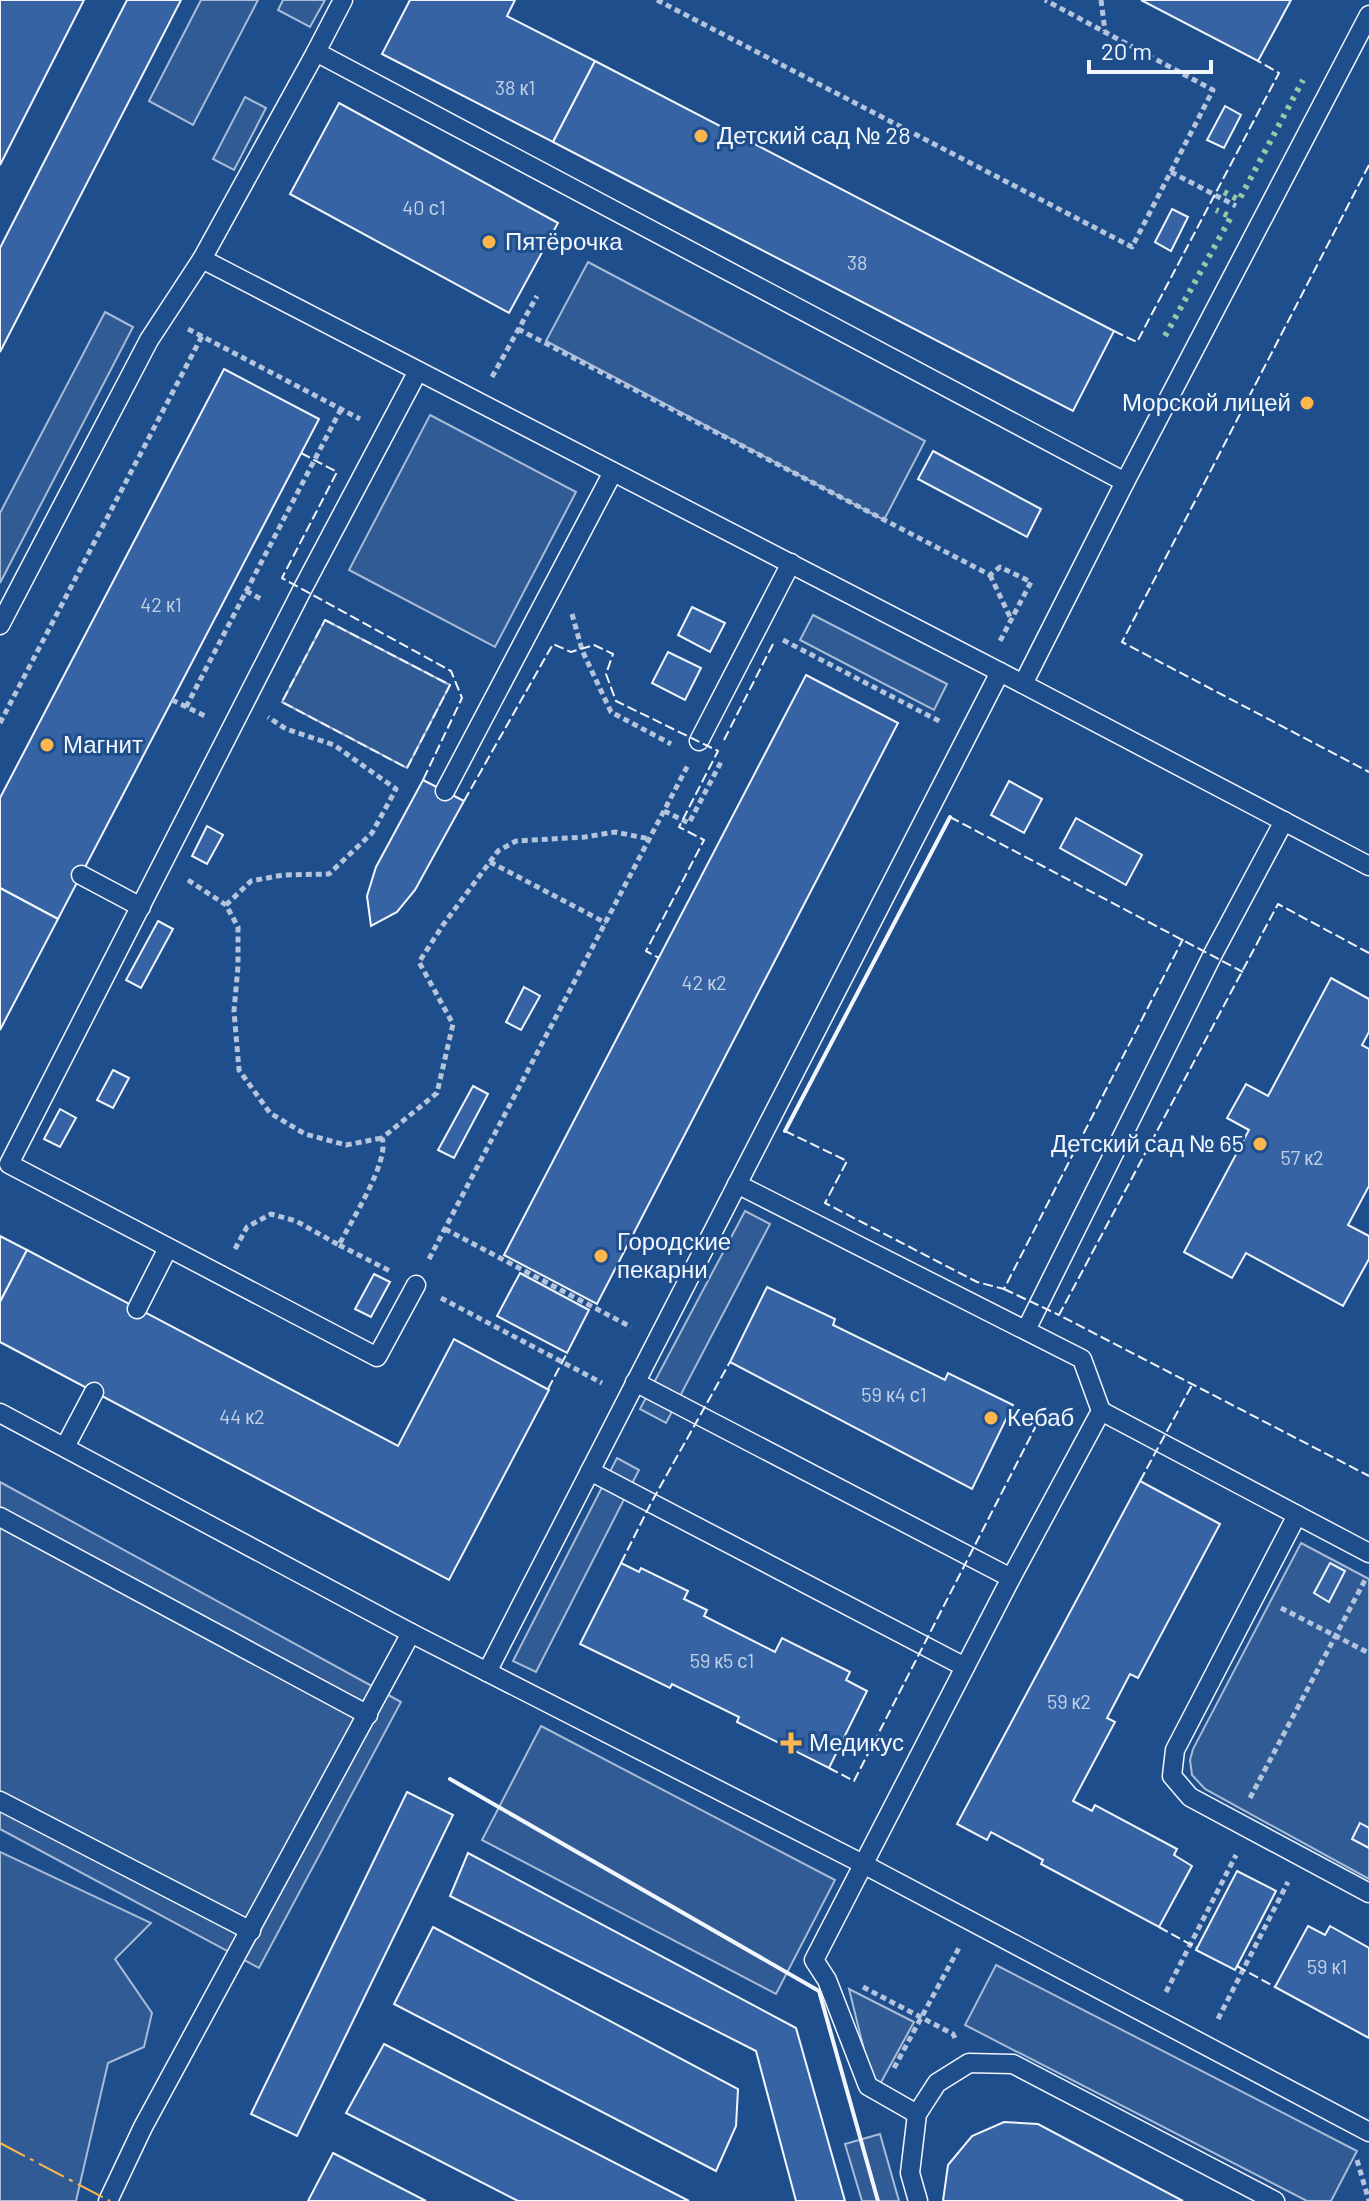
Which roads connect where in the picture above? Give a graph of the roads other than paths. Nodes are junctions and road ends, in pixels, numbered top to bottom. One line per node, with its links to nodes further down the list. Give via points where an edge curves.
1 (343, 0): 3 (lane)
2 (1369, 15): 7 (lane)
3 (316, 52): 4 (lane); 7 (lane)
4 (202, 259): 5 (lane); 9 (lane, via 149,340)
5 (418, 371): 6 (lane); 17 (lane)
6 (613, 472): 8 (lane); 13 (lane)
7 (1125, 482): 11 (lane)
8 (791, 563): 10 (lane); 12 (lane)
9 (0, 625)
10 (1000, 672): 11 (lane); 18 (lane)
11 (1023, 684): 14 (lane)
12 (696, 749)
13 (445, 791)
14 (1284, 821): 15 (lane); 22 (lane)
15 (1369, 866)
16 (81, 875): 17 (lane)
17 (141, 907): 19 (lane, via 9,1164)
18 (737, 1184): 22 (lane); 23 (lane)
19 (168, 1248): 20 (lane, via 377,1357); 21 (lane)
20 (416, 1285)
21 (137, 1309)
22 (1026, 1330): 25 (lane, via 1082,1359)
23 (631, 1390): 28 (lane); 32 (lane)
24 (94, 1392): 27 (lane)
25 (1101, 1411): 29 (lane); 32 (lane)
26 (0, 1413): 27 (lane)
27 (65, 1447): 33 (lane)
28 (590, 1471): 34 (lane); 35 (lane)
29 (1297, 1515): 31 (lane); 39 (lane, via 1175,1750 1172,1776 1190,1797)
30 (0, 1517): 36 (lane)
31 (1369, 1553)
32 (1011, 1578): 34 (lane)
33 (411, 1633): 35 (lane); 36 (lane)
34 (965, 1667): 38 (lane)
35 (487, 1672): 38 (lane)
36 (368, 1715): 40 (lane)
37 (0, 1801): 40 (lane)
38 (863, 1864): 41 (lane, via 814,1960 827,1980 868,2086); 42 (lane)
39 (1369, 1893)
40 (251, 1931): 43 (lane)
41 (917, 2114): 44 (lane, via 910,2173); 45 (lane, via 937,2083 969,2063 1013,2064)
42 (1369, 2132)
43 (108, 2201)
44 (918, 2201)
45 (1275, 2201)

